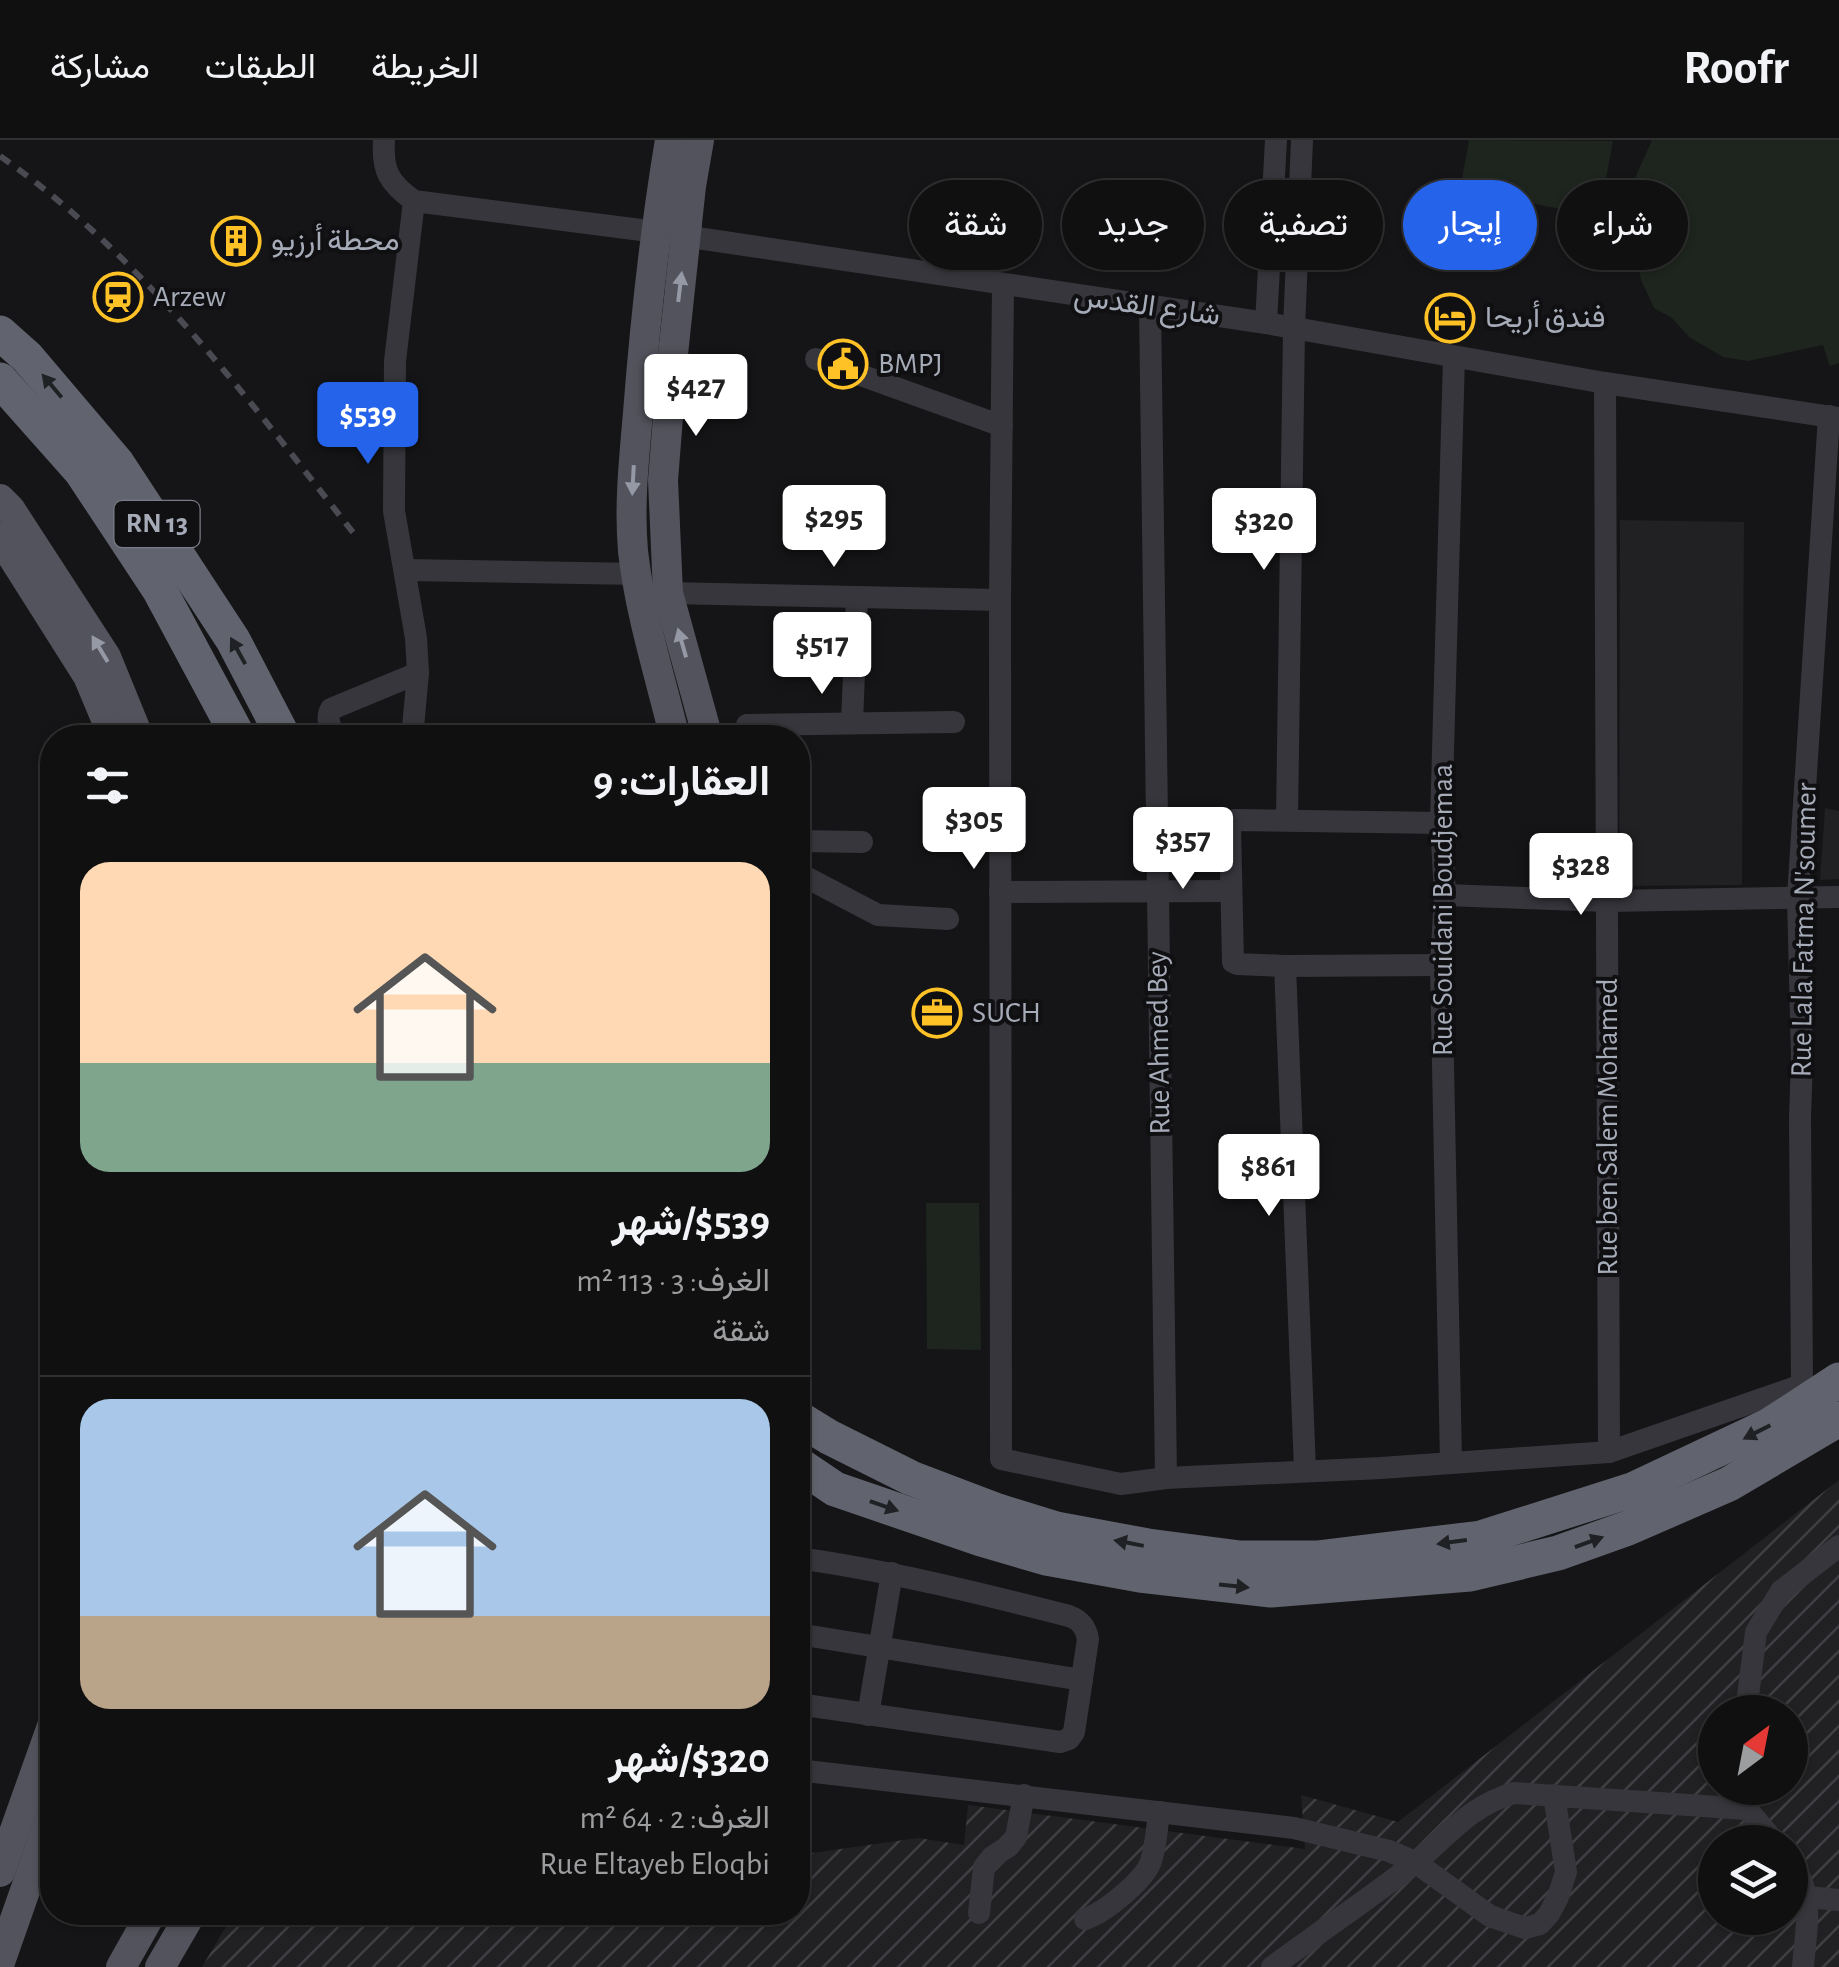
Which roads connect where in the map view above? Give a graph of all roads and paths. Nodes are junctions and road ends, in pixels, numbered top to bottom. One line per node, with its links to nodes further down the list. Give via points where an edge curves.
1 (384, 140): 6 (street, via 383,164)
2 (670, 140): 7 (main road)
3 (699, 140): 7 (main road)
4 (1276, 140): 10 (street)
5 (1302, 140): 11 (street)
6 (405, 195): 7 (street, شارع القدس); 21 (street, via 394,511)
7 (671, 234): 8 (street, شارع القدس); 22 (main road, one-way to 22, via 642,360 632,488); 23 (main road, one-way to 7, via 662,480 672,354)
8 (1003, 284): 9 (street, شارع القدس); 18 (street)
9 (1150, 308): 10 (street, شارع القدس); 44 (street, Rue Ahmed Bey)
10 (1266, 323): 11 (street, شارع القدس)
11 (1294, 328): 13 (street, شارع القدس); 39 (street)
12 (0, 332): 34 (highway, RN 13, one-way to 12, via 232,640 116,462)
13 (1454, 356): 16 (street, شارع القدس); 40 (street, Rue Souidani Boudjemaa)
14 (816, 359): 18 (street)
15 (0, 380): 33 (highway, RN 13, via 101,500 160,589)
16 (1605, 383): 17 (street, شارع القدس); 50 (street, Rue ben Salem Mohamed)
17 (1834, 417): 48 (street, Rue Lala Fatma N'soumer)
18 (1002, 426): 25 (street)
19 (0, 498): 32 (main road, one-way to 19, via 106,657)
20 (0, 536): 31 (main road, via 88,676)
21 (405, 570): 22 (street); 26 (street)
22 (638, 574): 30 (main road)
23 (668, 593): 24 (street); 27 (main road, one-way to 23)
24 (857, 596): 25 (street); 29 (street)
25 (1000, 600): 46 (street)
26 (418, 673): 35 (street, via 331,709); 36 (street)
27 (698, 698): 30 (main road); 37 (main road)
28 (954, 722): 29 (street)
29 (852, 723): 38 (street)
30 (671, 724)
31 (109, 725)
32 (135, 725)
33 (232, 725)
34 (277, 725)
35 (330, 725)
36 (413, 725)
37 (705, 725)
38 (747, 725)
39 (1287, 819): 40 (street); 45 (street, via 1232,822)
40 (1441, 823): 47 (street, Rue Souidani Boudjemaa)
41 (810, 842): 42 (street)
42 (862, 842)
43 (810, 879): 51 (street, via 878,915)
44 (1157, 891): 45 (street); 46 (street); 61 (street, Rue Ahmed Bey)
45 (1230, 891): 53 (street, via 1233,962)
46 (1000, 892): 61 (street, via 1001,1460 1120,1484)
47 (1445, 895): 50 (street); 52 (street, Rue Souidani Boudjemaa)
48 (1798, 897): 49 (street); 50 (street); 57 (street, Rue Lala Fatma N'soumer, via 1802,1385)
49 (1839, 898)
50 (1608, 901): 57 (street, Rue ben Salem Mohamed)
51 (948, 919)
52 (1441, 965): 53 (street); 58 (street, Rue Souidani Boudjemaa)
53 (1285, 966): 59 (street)
54 (1839, 1380): 56 (highway, one-way to 56, via 1770,1426 1632,1490 1481,1538 1317,1558 1240,1558 1056,1529 911,1478)
55 (1839, 1419): 60 (highway, one-way to 55, via 835,1489 1046,1558 1271,1590 1470,1574 1558,1553 1729,1484)
56 (810, 1426)
57 (1609, 1452): 58 (street)
58 (1451, 1462): 59 (street)
59 (1306, 1470): 61 (street)
60 (810, 1473)
61 (1166, 1478)
62 (1839, 1546): 68 (street, via 1781,1592 1756,1632)
63 (810, 1560): 64 (street)
64 (892, 1573): 66 (street); 67 (street, via 1075,1618 1088,1639)
65 (810, 1636): 66 (street)
66 (880, 1647): 67 (street); 70 (street)
67 (1082, 1680): 70 (street, via 1074,1732 1060,1742)
68 (1748, 1695)
69 (810, 1706): 70 (street)
70 (868, 1714)
71 (40, 1760): 79 (main road)
72 (810, 1771): 74 (street)
73 (1554, 1794): 75 (street); 78 (street, via 1492,1799); 78 (street, via 1566,1872 1540,1924 1526,1928 1490,1916)
74 (1024, 1795): 76 (street); 82 (street, via 1016,1837 984,1866)
75 (1698, 1797)
76 (1159, 1812): 78 (street, via 1294,1828); 83 (street, via 1146,1872)
77 (40, 1848): 87 (main road)
78 (1415, 1862): 90 (street)
79 (0, 1872)
80 (1808, 1897): 81 (street)
81 (1839, 1900)
82 (979, 1913)
83 (1085, 1920)
84 (145, 1925): 88 (main road)
85 (184, 1925): 89 (main road)
86 (1805, 1935): 91 (street)
87 (0, 1962)
88 (121, 1967)
89 (160, 1967)
90 (1272, 1967)
91 (1803, 1967)

